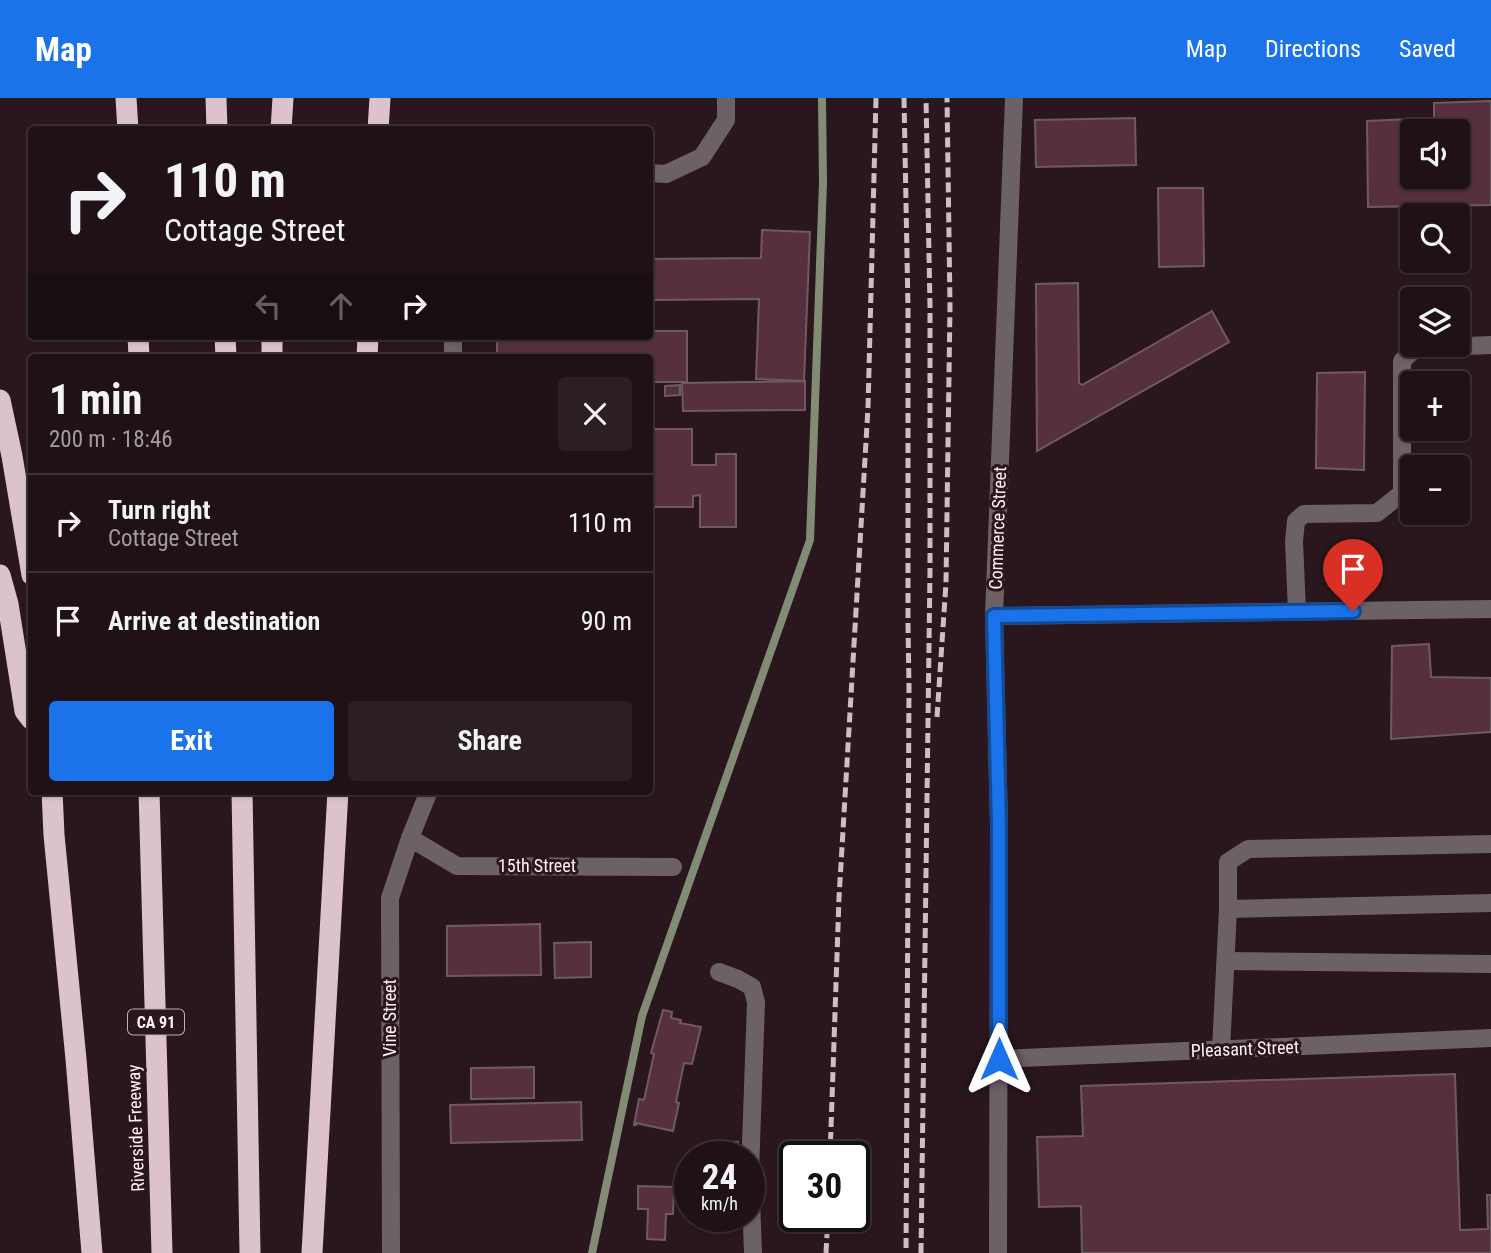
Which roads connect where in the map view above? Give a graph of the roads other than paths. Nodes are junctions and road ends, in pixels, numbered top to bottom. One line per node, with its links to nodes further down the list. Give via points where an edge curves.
1 (126, 98): 7 (highway)
2 (216, 98): 8 (highway)
3 (283, 98): 9 (highway)
4 (380, 98): 10 (highway)
5 (726, 98): 11 (street, via 726,120 702,157 666,174)
6 (1014, 104): 18 (street, Commerce Street)
7 (128, 126)
8 (217, 126)
9 (281, 126)
10 (378, 126)
11 (653, 173)
12 (1491, 345): 17 (street, via 1416,348 1402,361 1402,493 1377,513 1304,514 1296,520)
13 (0, 400): 14 (highway)
14 (28, 551)
15 (0, 575): 19 (highway)
16 (1491, 609): 17 (street)
17 (1297, 612): 18 (street)
18 (994, 616): 37 (street, Commerce Street)
19 (28, 715)
20 (52, 795): 38 (highway)
21 (149, 795): 39 (highway, Riverside Freeway / CA 91)
22 (242, 795): 26 (highway)
23 (250, 795): 26 (highway)
24 (338, 795): 41 (highway)
25 (427, 795): 27 (street, Vine Street)
26 (243, 813): 40 (highway)
27 (410, 838): 29 (street, 15th Street, via 457,866); 42 (street, Vine Street, via 390,898)
28 (1491, 844): 31 (street, via 1248,849 1228,862)
29 (673, 867)
30 (1491, 903): 31 (street)
31 (1228, 909): 32 (street)
32 (1226, 961): 33 (street); 36 (street)
33 (1491, 964)
34 (719, 972): 43 (street, via 752,987 756,1002 750,1172)
35 (1491, 1038): 36 (street, Pleasant Street)
36 (1221, 1050): 37 (street, Pleasant Street)
37 (999, 1059): 44 (street, Commerce Street)
38 (92, 1253)
39 (162, 1253)
40 (250, 1253)
41 (312, 1253)
42 (391, 1253)
43 (753, 1253)
44 (998, 1253)

